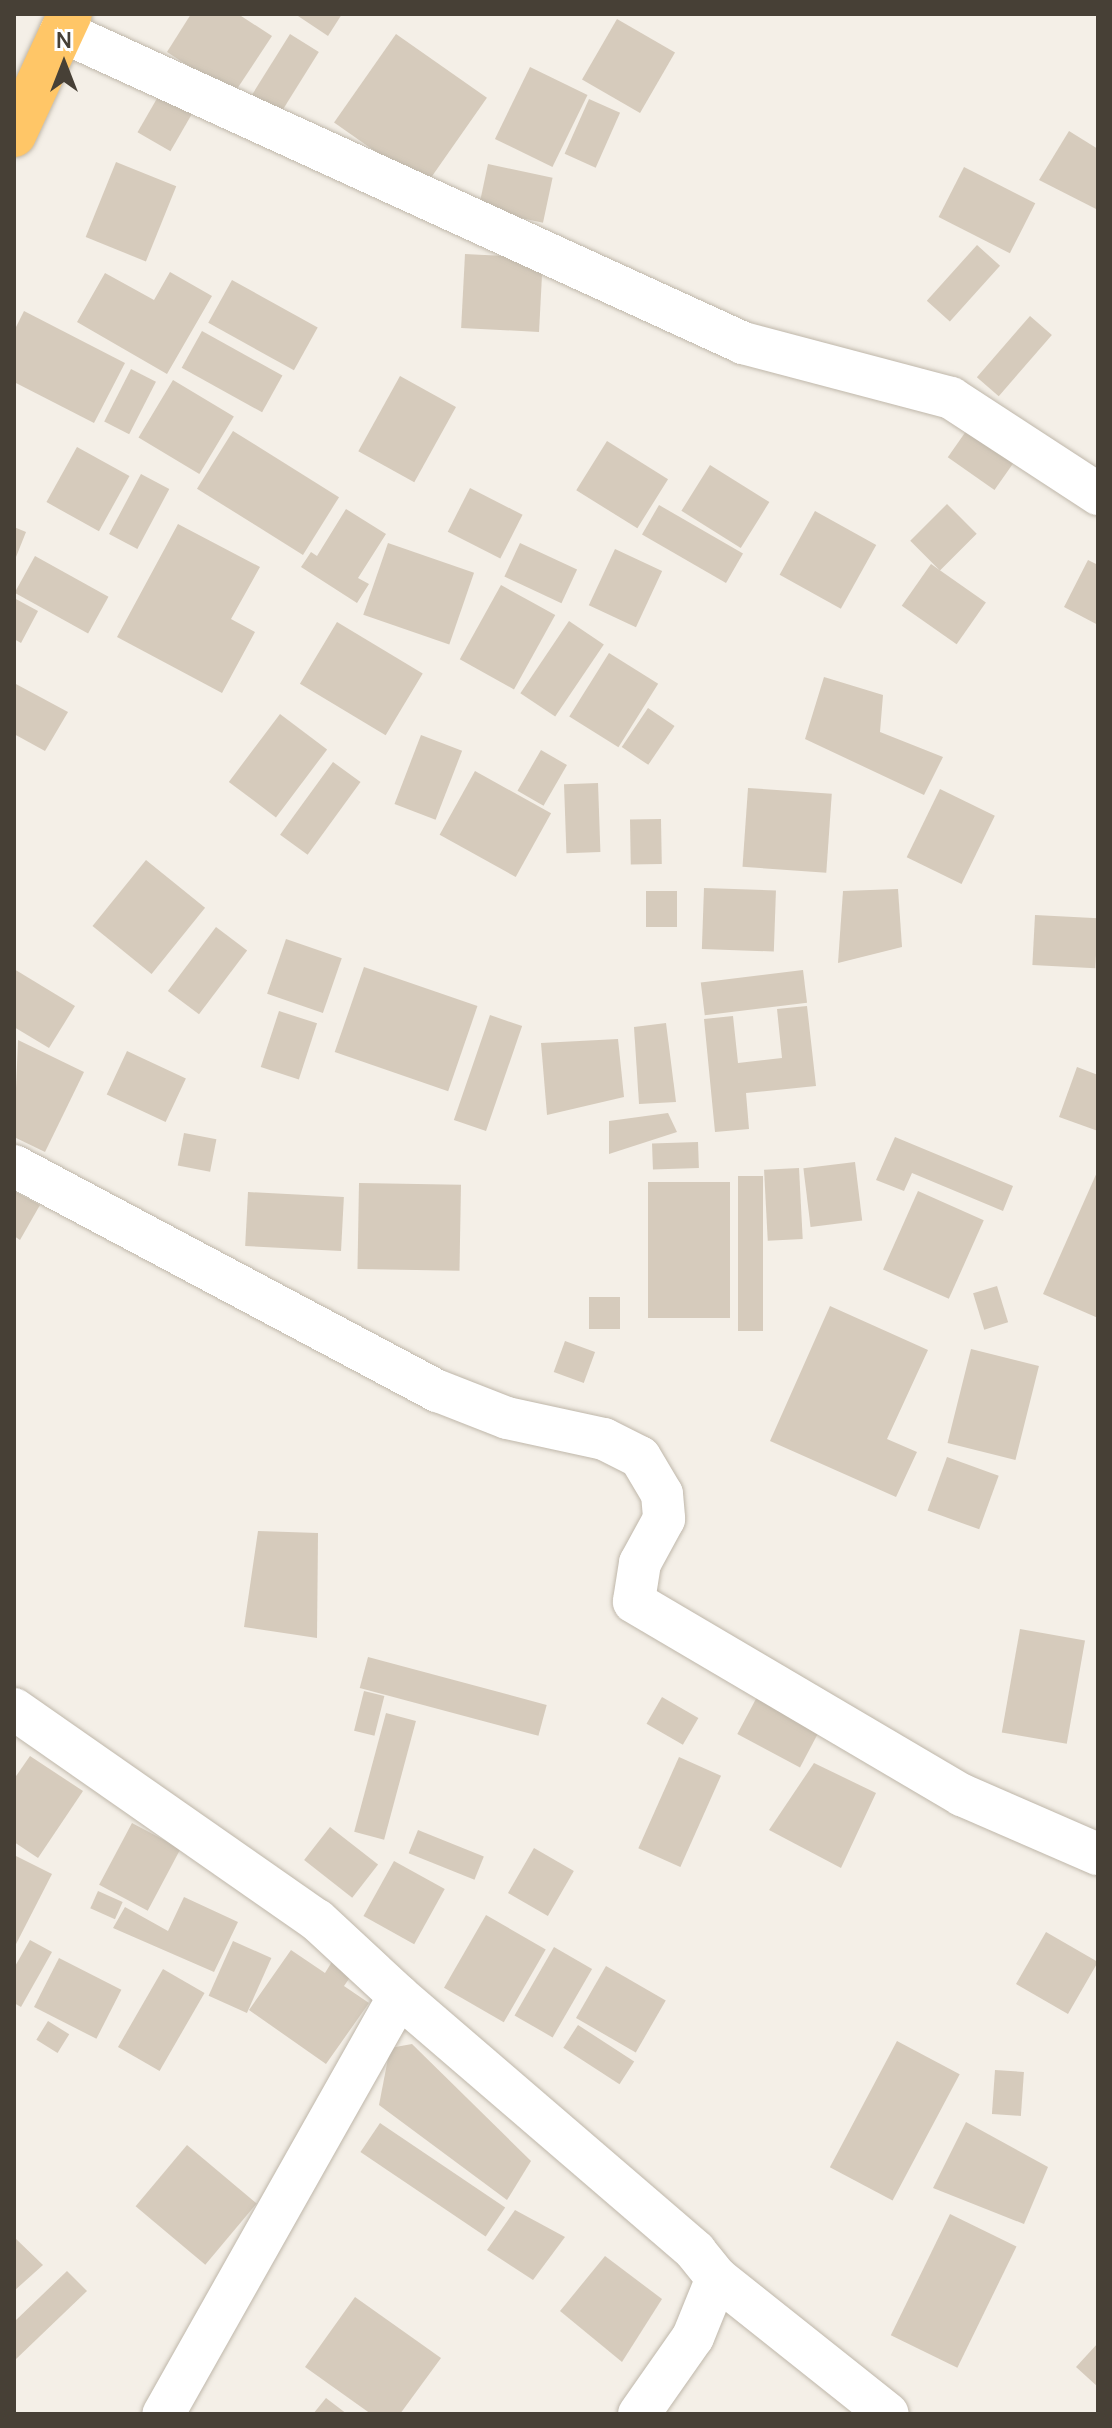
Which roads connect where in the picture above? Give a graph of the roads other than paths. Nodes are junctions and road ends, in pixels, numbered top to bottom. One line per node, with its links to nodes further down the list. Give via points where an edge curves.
1 (66, 22): 2 (highway); 3 (street, via 743,343 951,398)
2 (14, 135)
3 (1098, 494)
4 (14, 1166): 6 (street, via 438,1391 507,1418 604,1439 640,1457 662,1494 664,1519 640,1563 634,1602 962,1795)
5 (14, 1709): 7 (street, via 317,1920)
6 (1098, 1854)
7 (399, 1996): 8 (street, via 695,2251); 9 (street)
8 (717, 2278): 10 (street, via 693,2337); 11 (street)
9 (163, 2414)
10 (639, 2414)
11 (888, 2414)

